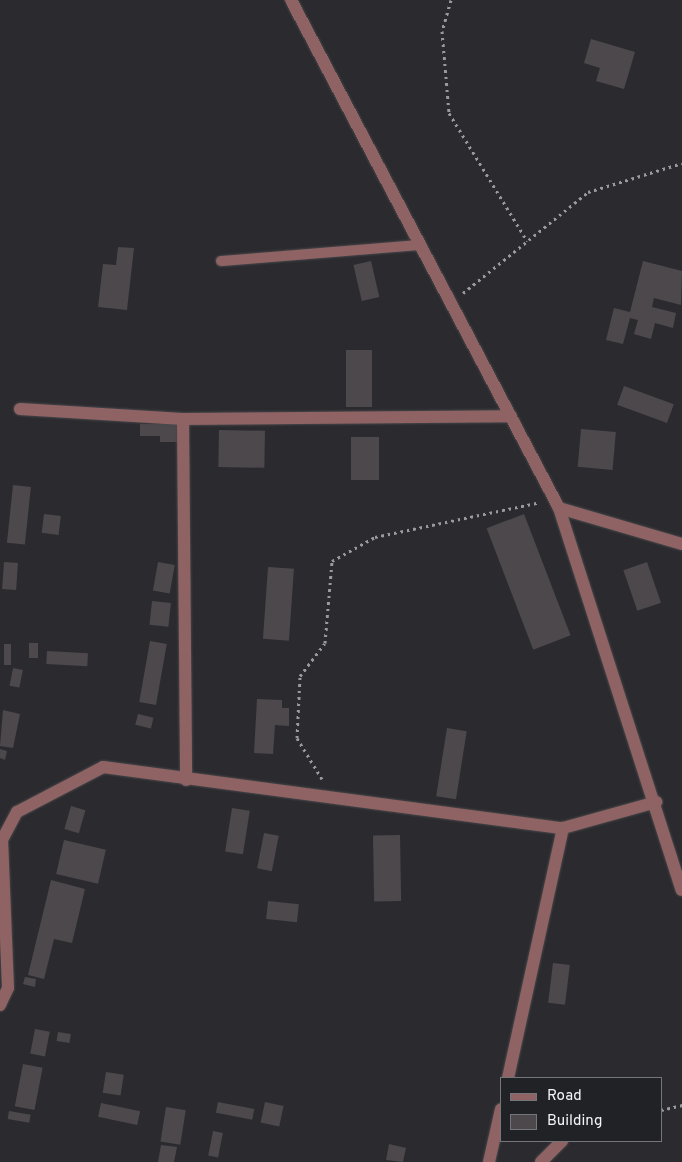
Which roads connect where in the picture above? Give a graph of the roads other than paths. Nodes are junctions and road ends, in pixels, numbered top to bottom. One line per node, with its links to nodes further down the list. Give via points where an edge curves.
1 (290, 0): 2 (street)
2 (420, 246): 3 (lane); 5 (street)
3 (221, 261)
4 (20, 409): 6 (street)
5 (511, 416): 6 (street); 7 (street)
6 (183, 419): 9 (street)
7 (557, 503): 8 (street); 10 (street)
8 (682, 544)
9 (186, 780): 11 (street); 13 (street, via 103,767 17,812 2,840 8,988)
10 (656, 802): 11 (street); 12 (street)
11 (564, 828): 14 (street)
12 (682, 890)
13 (0, 1005)
14 (508, 1077)
15 (500, 1114): 17 (street)
16 (561, 1142): 18 (street)
17 (489, 1162)
18 (541, 1162)

